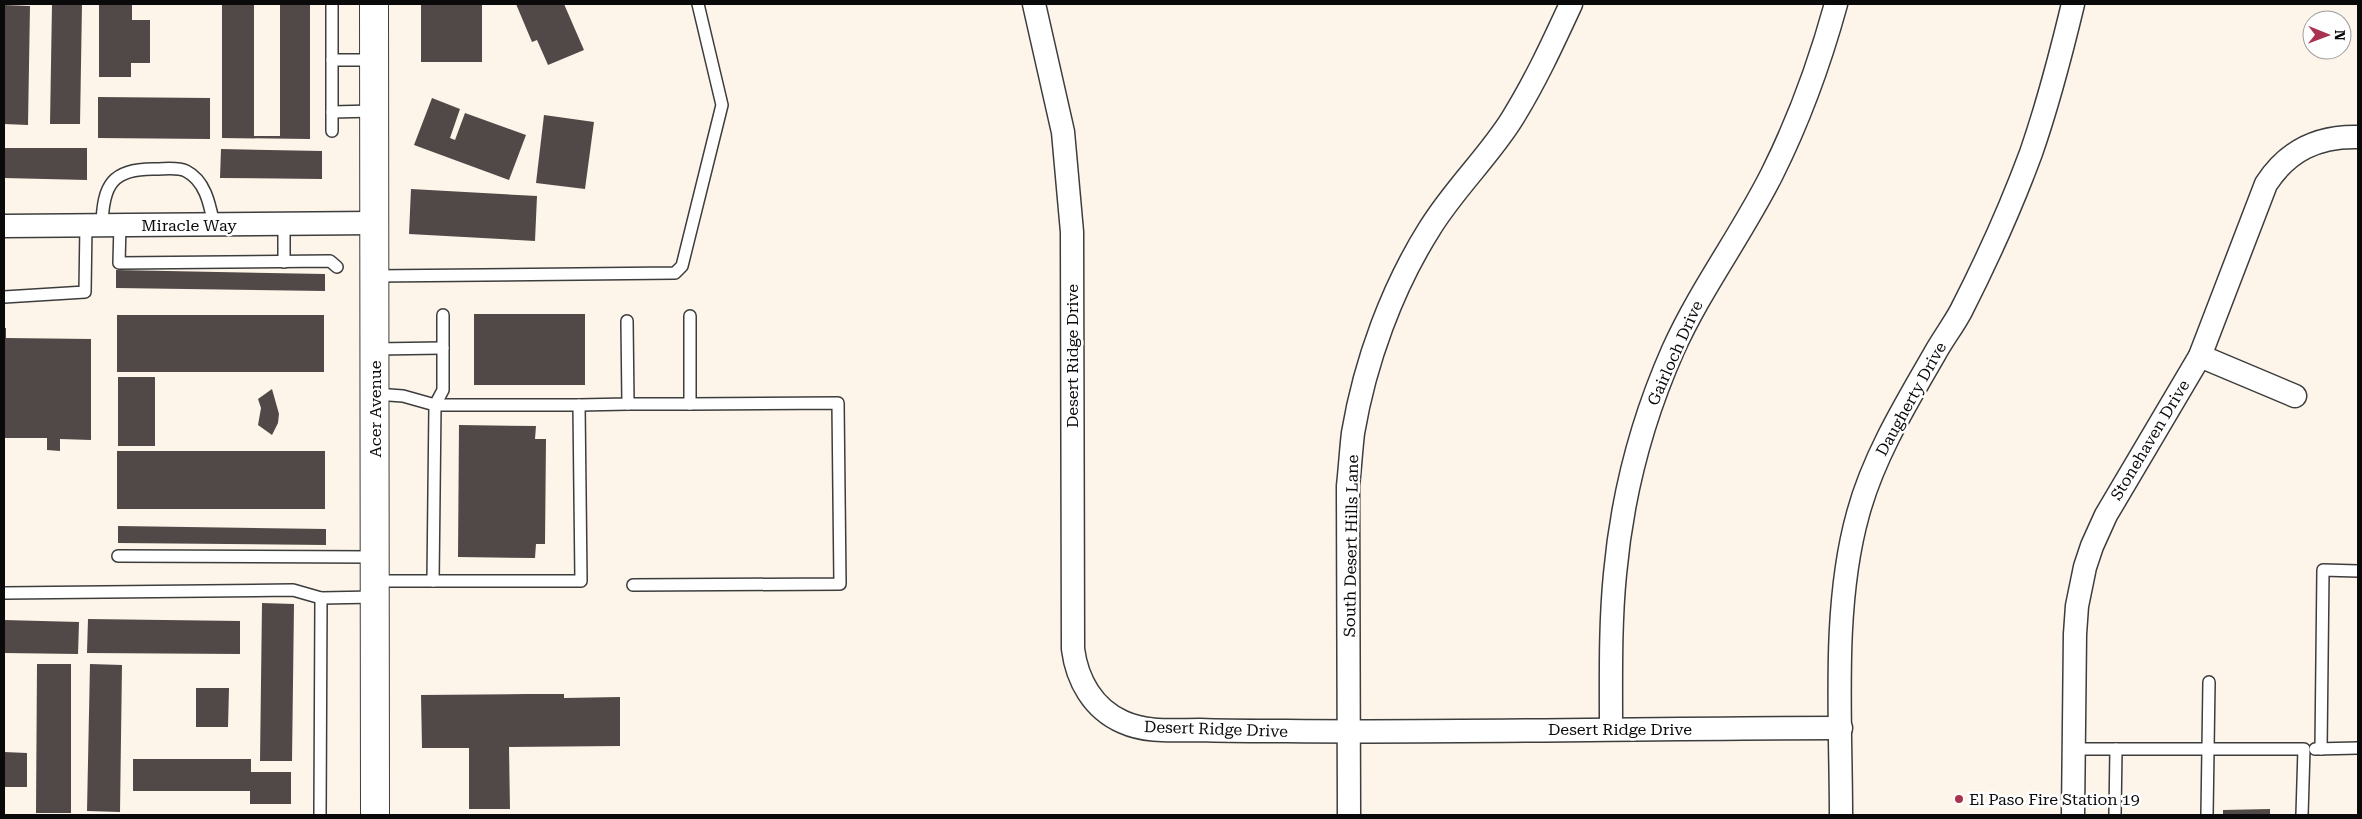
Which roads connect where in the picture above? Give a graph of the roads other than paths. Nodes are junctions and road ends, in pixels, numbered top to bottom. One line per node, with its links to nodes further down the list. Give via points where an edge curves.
1 (332, 4): 8 (lane)
2 (374, 4): 9 (street, Acer Avenue)
3 (698, 4): 21 (lane, via 722,106 682,266 675,273)
4 (1034, 4): 45 (street, Desert Ridge Drive, via 1063,132 1072,232 1073,648 1081,681 1105,712 1142,728)
5 (1571, 4): 45 (street, South Desert Hills Lane, via 1512,120 1430,228 1388,312 1366,374 1353,433 1348,486)
6 (1836, 4): 43 (street, Gairloch Drive, via 1796,122 1772,175 1696,304 1673,350 1641,437 1622,520 1615,573)
7 (2074, 4): 44 (street, Daugherty Drive, via 2054,83 2015,194 1960,313 1882,450 1858,514 1846,567 1842,613)
8 (332, 60): 9 (lane); 11 (lane)
9 (374, 60): 10 (street, Acer Avenue)
10 (374, 111): 11 (lane); 14 (street, Acer Avenue)
11 (332, 112): 12 (lane)
12 (332, 131)
13 (2358, 137): 28 (street, Stonehaven Drive, via 2318,140 2299,149 2274,172 2266,184)
14 (374, 223): 15 (street, Miracle Way); 21 (street, Acer Avenue)
15 (284, 224): 17 (street, Miracle Way); 19 (lane)
16 (102, 225): 17 (street, Miracle Way); 17 (lane, via 105,192 114,180 130,170 176,169 187,172 204,191); 18 (street, Miracle Way); 19 (lane, via 119,263); 22 (lane, via 85,292)
17 (214, 225)
18 (4, 226)
19 (284, 262): 20 (lane, via 330,262)
20 (336, 267)
21 (374, 276): 27 (street, Acer Avenue)
22 (4, 297)
23 (443, 314): 26 (lane)
24 (690, 316): 32 (lane)
25 (627, 320): 31 (lane)
26 (443, 348): 27 (lane); 33 (lane, via 443,390)
27 (374, 349): 29 (street, Acer Avenue)
28 (2200, 356): 30 (street); 47 (street, Stonehaven Drive, via 2106,515 2084,567 2075,634)
29 (375, 394): 33 (lane, via 403,396); 37 (street, Acer Avenue)
30 (2295, 396)
31 (628, 404): 32 (lane); 34 (lane)
32 (690, 404): 39 (lane, via 838,403 840,584)
33 (435, 405): 34 (lane); 38 (lane)
34 (579, 405): 38 (lane, via 581,581)
35 (118, 556): 37 (lane)
36 (2358, 571): 50 (lane, via 2323,570)
37 (375, 578): 38 (lane); 41 (lane); 53 (street, Acer Avenue)
38 (432, 581)
39 (633, 585)
40 (4, 593): 41 (lane, via 293,590)
41 (321, 598): 52 (lane)
42 (2209, 682): 49 (lane)
43 (1611, 728): 44 (street, Desert Ridge Drive); 45 (street, Desert Ridge Drive)
44 (1841, 728): 55 (street, Daugherty Drive)
45 (1350, 732): 54 (street, South Desert Hills Lane)
46 (2358, 748): 50 (lane)
47 (2073, 749): 48 (lane); 56 (street, Stonehaven Drive)
48 (2116, 749): 49 (lane); 57 (lane)
49 (2208, 749): 51 (lane); 58 (lane)
50 (2321, 749): 51 (lane)
51 (2304, 750): 59 (lane)
52 (320, 815)
53 (374, 815)
54 (1349, 815)
55 (1841, 815)
56 (2073, 815)
57 (2115, 815)
58 (2207, 815)
59 (2302, 815)

